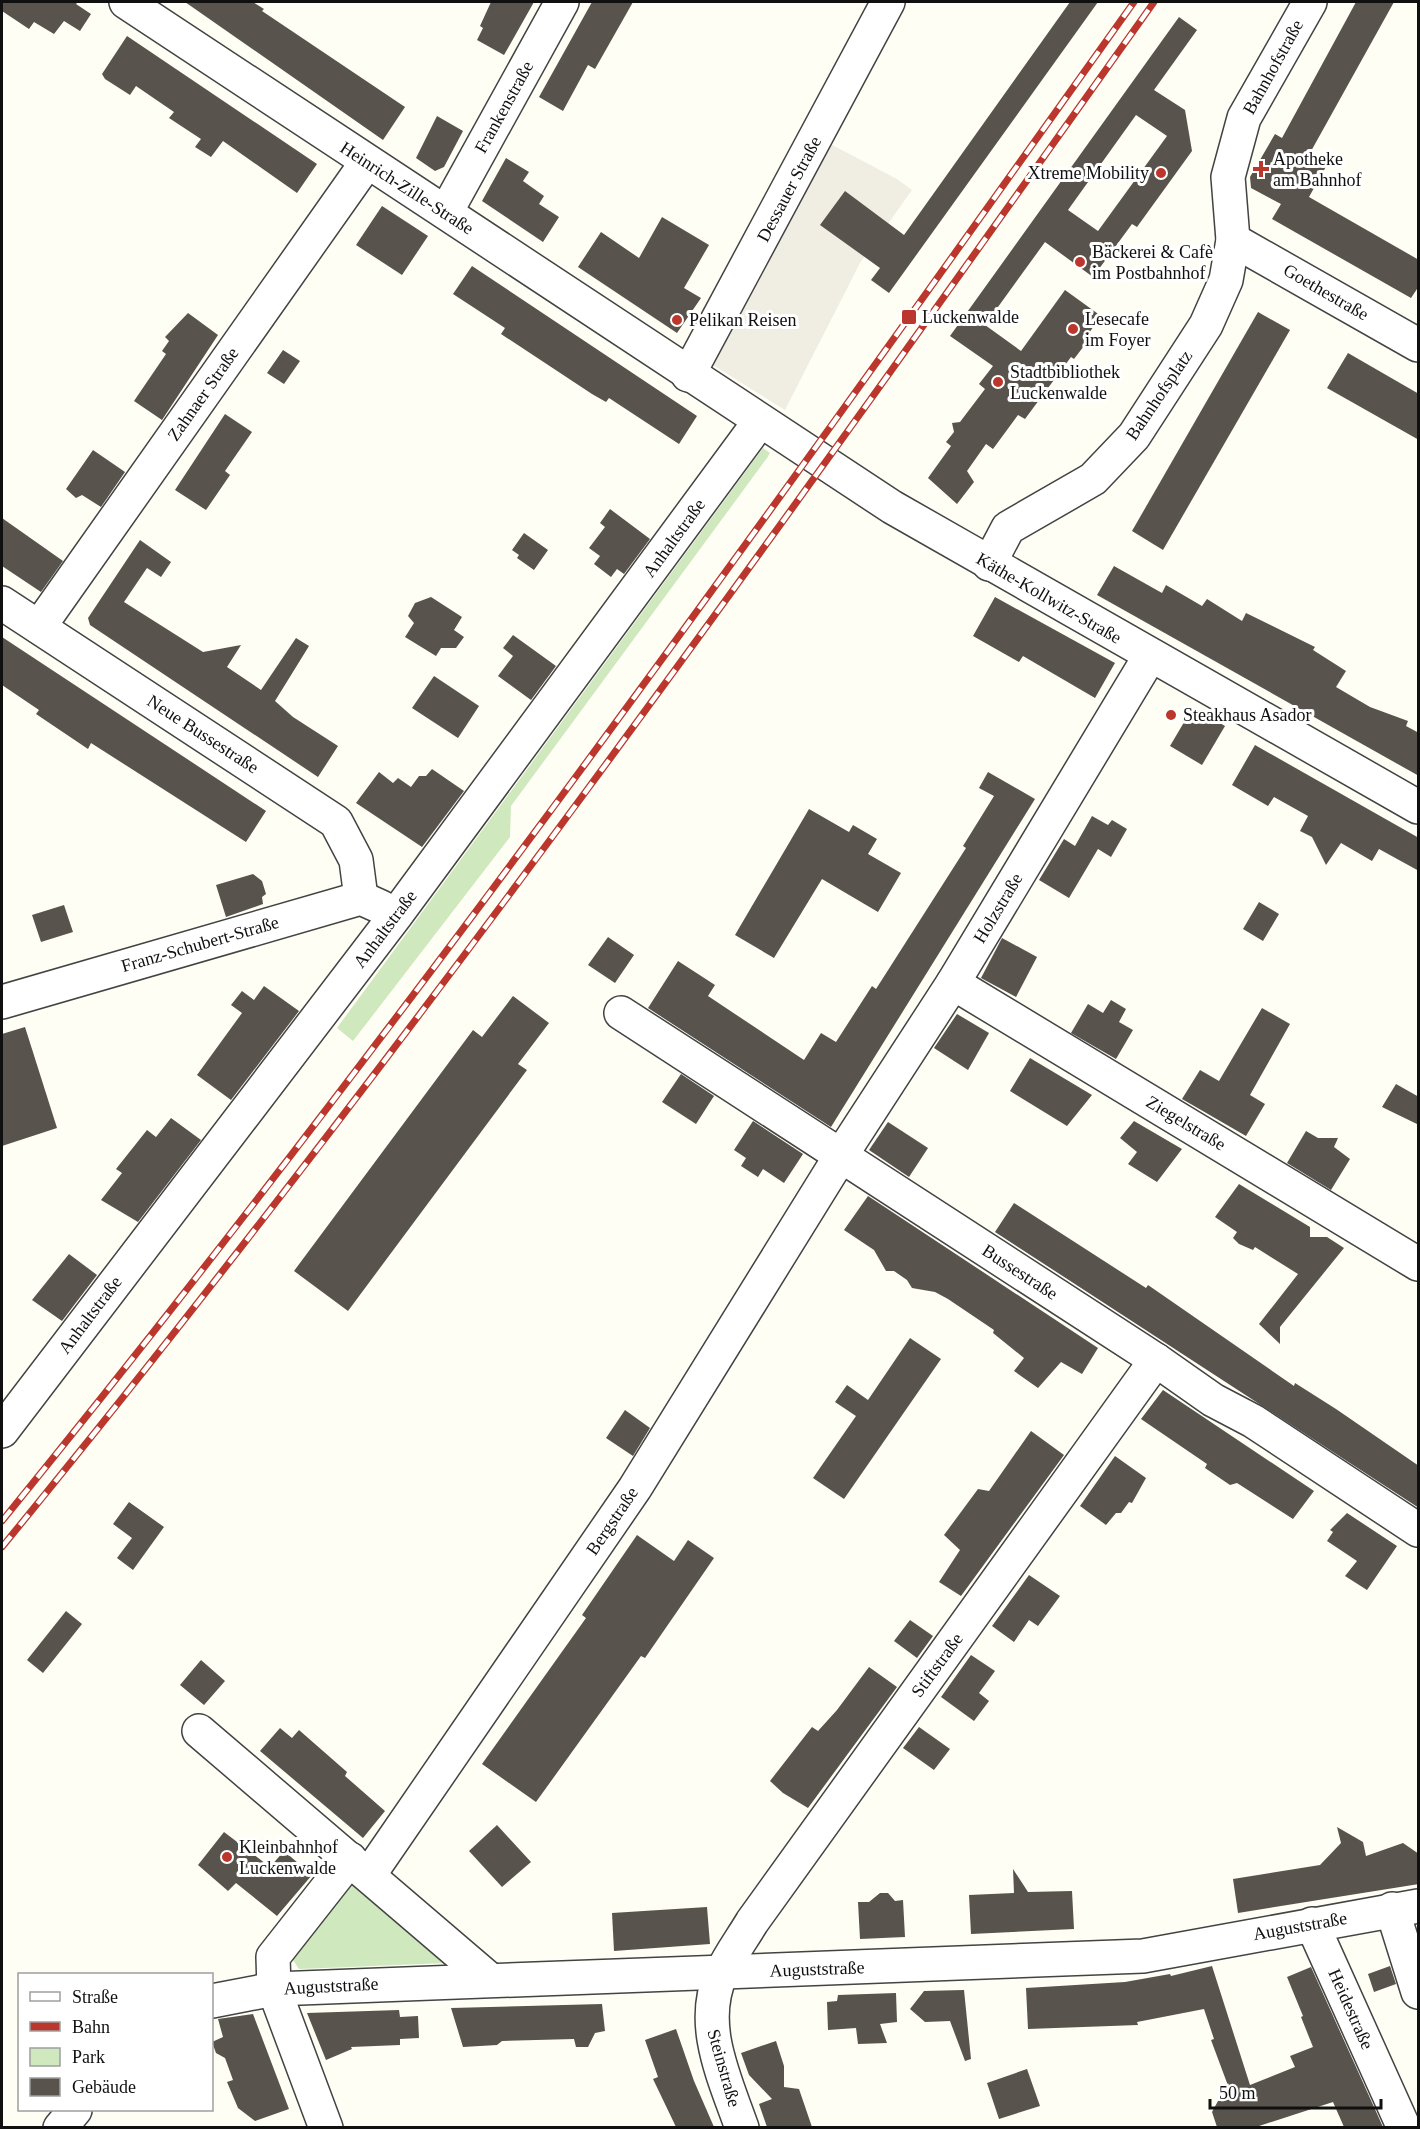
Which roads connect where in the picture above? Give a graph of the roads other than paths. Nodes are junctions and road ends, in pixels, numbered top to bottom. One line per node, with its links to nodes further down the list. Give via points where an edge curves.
1 (126, 2): 5 (street, Heinrich-Zille-Straße)
2 (562, 2): 6 (street, Frankenstraße)
3 (888, 2): 9 (street, Dessauer Straße)
4 (1310, 2): 7 (street, Bahnhofstraße, via 1244,118 1228,177)
5 (367, 162): 6 (street, Heinrich-Zille-Straße); 13 (street, Zahnaer Straße)
6 (446, 212): 9 (street, Heinrich-Zille-Straße)
7 (1233, 240): 8 (street, Goethestraße); 11 (street, Bahnhofsplatz, via 1226,280 1206,325 1134,436 1092,478 1008,528)
8 (1419, 345)
9 (688, 375): 10 (street, Käthe-Kollwitz-Straße)
10 (760, 421): 11 (street, Käthe-Kollwitz-Straße, via 892,507); 17 (street, Anhaltstraße)
11 (989, 564): 14 (street, Käthe-Kollwitz-Straße)
12 (2, 603): 13 (street, Neue Bussestraße)
13 (39, 627): 16 (street, Neue Bussestraße, via 336,822 356,860)
14 (1150, 656): 15 (street, Käthe-Kollwitz-Straße); 18 (street, Holzstraße)
15 (1419, 807)
16 (361, 898): 17 (street); 19 (street, Franz-Schubert-Straße)
17 (396, 915): 24 (street, Anhaltstraße)
18 (952, 983): 21 (street, Holzstraße); 22 (street, Ziegelstraße)
19 (2, 1002)
20 (621, 1013): 21 (street, Bussestraße)
21 (840, 1157): 23 (street, Bussestraße); 27 (street, Bergstraße, via 635,1488)
22 (1419, 1264)
23 (1156, 1360): 25 (street, Bussestraße); 30 (street, Stiftstraße, via 752,1922)
24 (2, 1431)
25 (1419, 1530)
26 (199, 1731): 27 (street)
27 (360, 1867): 31 (street); 32 (street, Bergstraße, via 273,1957)
28 (1405, 1908): 29 (street, Auguststraße); 33 (street)
29 (1312, 1924): 30 (street, Auguststraße, via 1143,1956); 39 (street, Heidestraße)
30 (721, 1973): 31 (street, Auguststraße); 38 (street, Steinstraße, via 710,2019 719,2061)
31 (489, 1979): 32 (street, Auguststraße)
32 (274, 1989): 34 (street, Auguststraße); 37 (street, Bergstraße)
33 (1419, 1992)
34 (213, 2001)
35 (73, 2111): 36 (street)
36 (60, 2127)
37 (326, 2127)
38 (742, 2127)
39 (1404, 2127)

